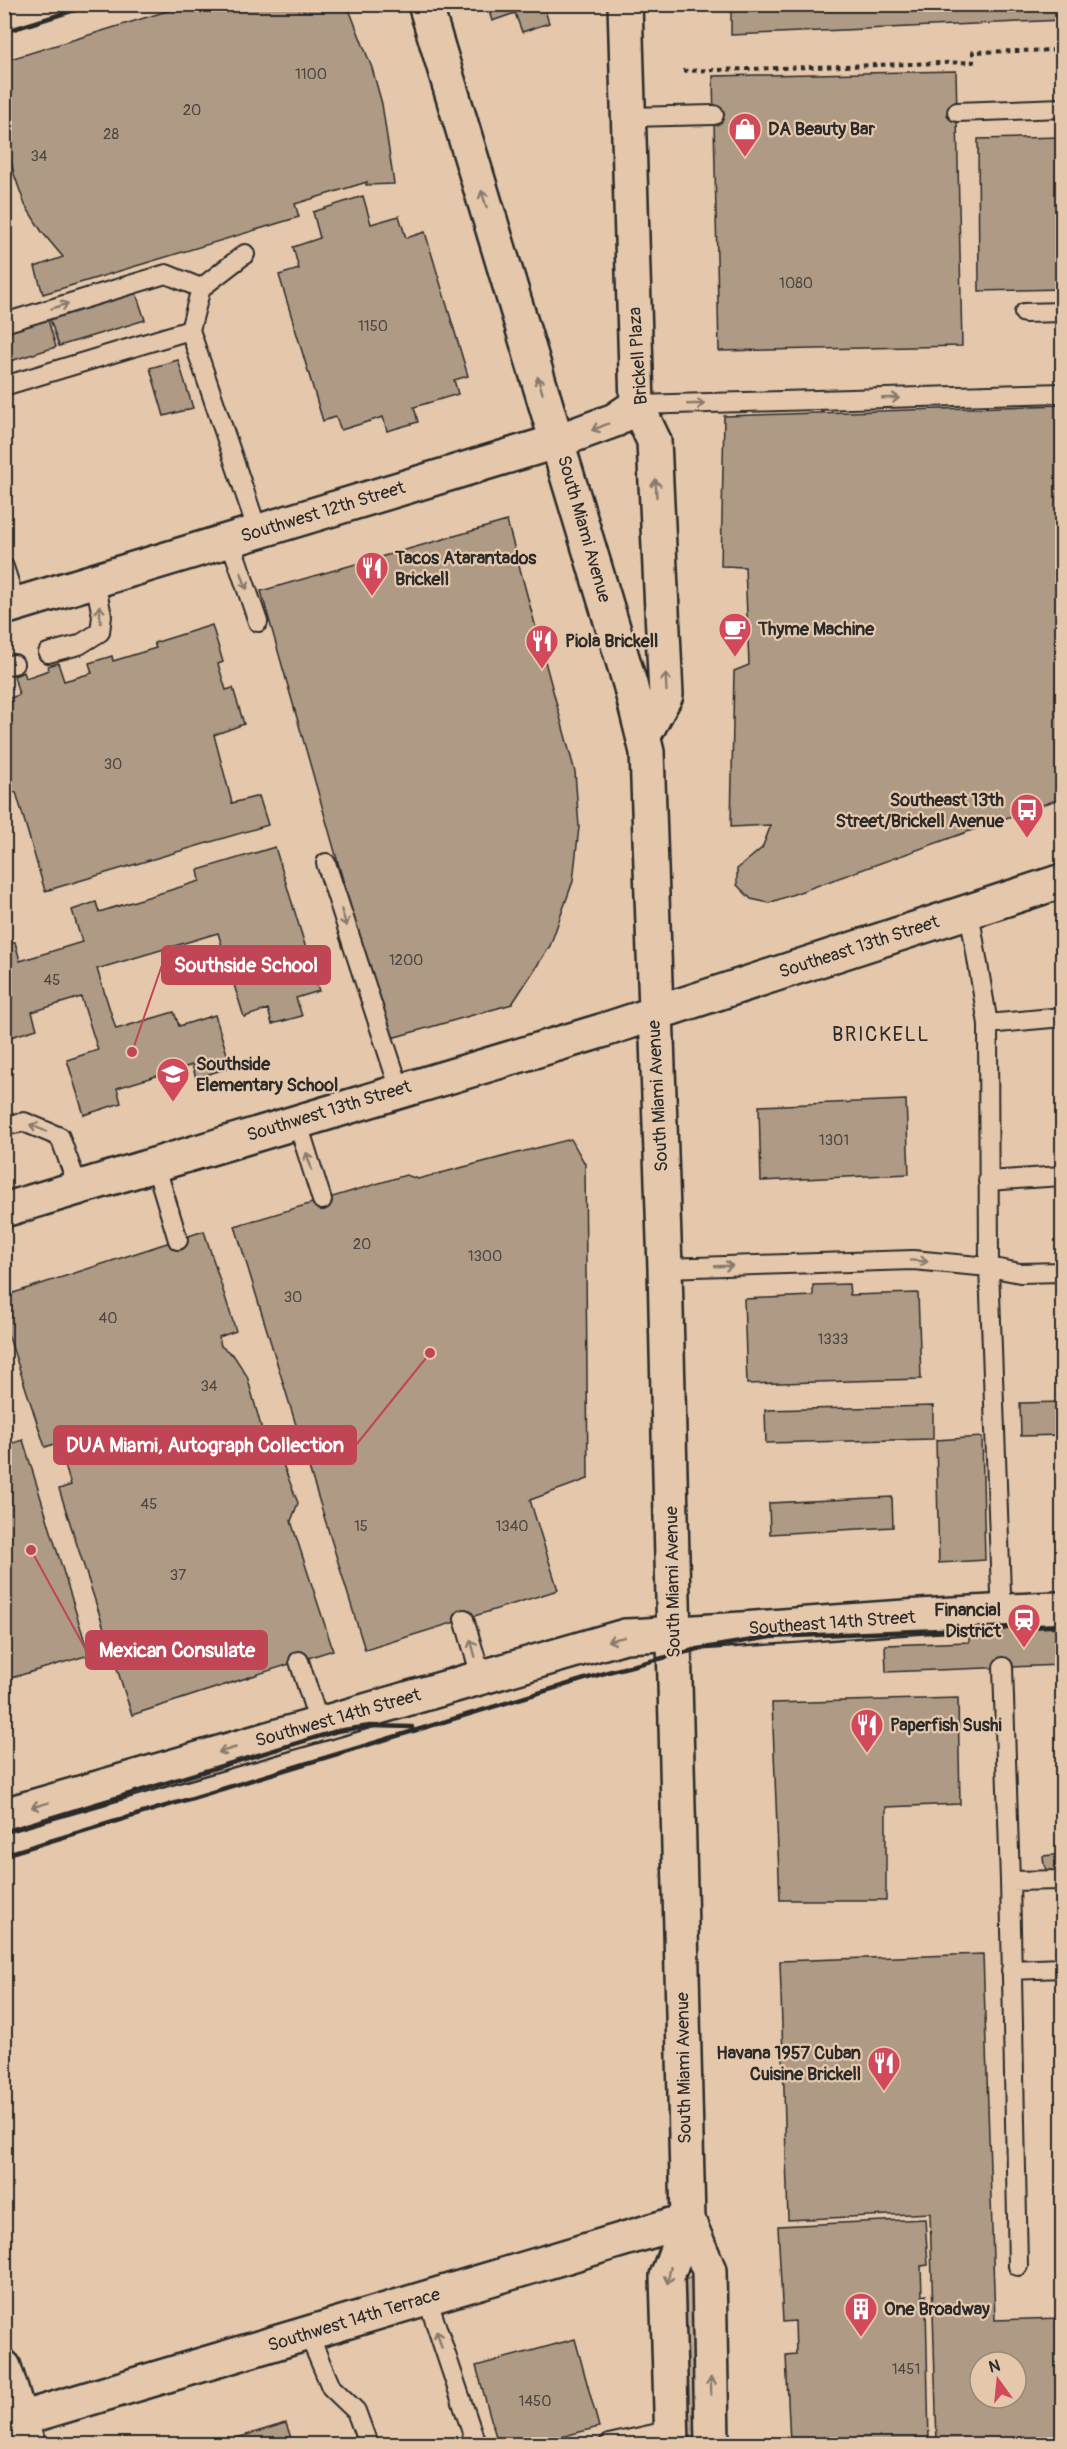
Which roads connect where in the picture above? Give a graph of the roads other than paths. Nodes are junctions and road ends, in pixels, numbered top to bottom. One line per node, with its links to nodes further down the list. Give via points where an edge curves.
1 (425, 4): 16 (main road, South Miami Avenue, one-way to 1)
2 (625, 4): 6 (main road, Brickell Plaza)
3 (1062, 108): 4 (lane)
4 (957, 112)
5 (714, 115): 6 (lane)
6 (629, 117): 15 (main road, Brickell Plaza)
7 (245, 254): 8 (lane)
8 (201, 288): 11 (lane, one-way to 8, via 166,274); 12 (lane)
9 (1062, 312): 10 (lane)
10 (1024, 313)
11 (4, 323)
12 (190, 330): 13 (lane); 17 (lane)
13 (4, 386)
14 (1062, 393): 15 (lane, one-way to 14)
15 (637, 405): 16 (main road, Southwest 12th Street, one-way to 16, via 615,420); 23 (main road, Brickell Plaza, one-way to 15, via 666,695 654,441)
16 (558, 441): 17 (main road, Southwest 12th Street); 23 (main road, South Miami Avenue)
17 (244, 536): 19 (main road, Southwest 12th Street); 21 (lane, one-way to 21)
18 (4, 567): 20 (lane)
19 (95, 581): 20 (main road, Southwest 12th Street); 22 (lane, one-way to 19, via 80,645 100,632 102,616)
20 (10, 606)
21 (258, 622)
22 (48, 653)
23 (644, 735): 27 (main road, South Miami Avenue)
24 (326, 863): 30 (lane, one-way to 30)
25 (1062, 881): 26 (main road, Southeast 13th Street)
26 (969, 911): 27 (main road, Southeast 13th Street); 29 (lane)
27 (654, 1014): 30 (main road, Southwest 13th Street); 40 (main road, South Miami Avenue)
28 (1062, 1017): 29 (lane)
29 (988, 1024): 35 (lane)
30 (400, 1089): 31 (main road, Southwest 13th Street)
31 (297, 1121): 33 (main road, Southwest 13th Street); 37 (lane, one-way to 31)
32 (4, 1126): 36 (lane, one-way to 32, via 60,1137 24,1122)
33 (155, 1164): 36 (main road, Southwest 13th Street); 39 (lane)
34 (1062, 1176): 35 (lane)
35 (988, 1181): 41 (lane)
36 (78, 1187): 38 (main road, Southwest 13th Street)
37 (322, 1200)
38 (4, 1210)
39 (178, 1240)
40 (665, 1268): 41 (lane, one-way to 41, via 914,1260); 46 (main road, South Miami Avenue)
41 (988, 1268): 42 (lane, via 1020,1273); 44 (lane)
42 (1062, 1272)
43 (1062, 1609): 44 (main road, Southeast 14th Street)
44 (1002, 1618): 46 (main road, Southeast 14th Street)
45 (464, 1619): 49 (lane, one-way to 45)
46 (674, 1634): 49 (main road, Southwest 14th Street, one-way to 49, via 625,1636); 56 (main road, South Miami Avenue)
47 (299, 1661): 50 (lane)
48 (1003, 1667): 53 (lane)
49 (481, 1676): 50 (main road, Southwest 14th Street)
50 (319, 1723): 51 (main road, Southwest 14th Street, one-way to 51)
51 (4, 1815)
52 (1062, 1880): 53 (lane)
53 (1010, 1881): 55 (lane)
54 (1062, 1968): 55 (lane)
55 (1011, 1970): 57 (lane)
56 (688, 2220): 58 (main road, Southwest 14th Terrace); 62 (main road, South Miami Avenue, one-way to 62, via 667,2276); 66 (main road, South Miami Avenue, one-way to 56, via 709,2270)
57 (1018, 2266)
58 (427, 2298): 59 (main road, Southwest 14th Terrace); 64 (lane, one-way to 58)
59 (308, 2333): 61 (main road, Southwest 14th Terrace); 63 (lane, via 331,2387 356,2411)
60 (4, 2367): 61 (main road)
61 (24, 2432)
62 (672, 2437): 65 (lane)
63 (368, 2445)
64 (476, 2445)
65 (609, 2445)
66 (712, 2445)

